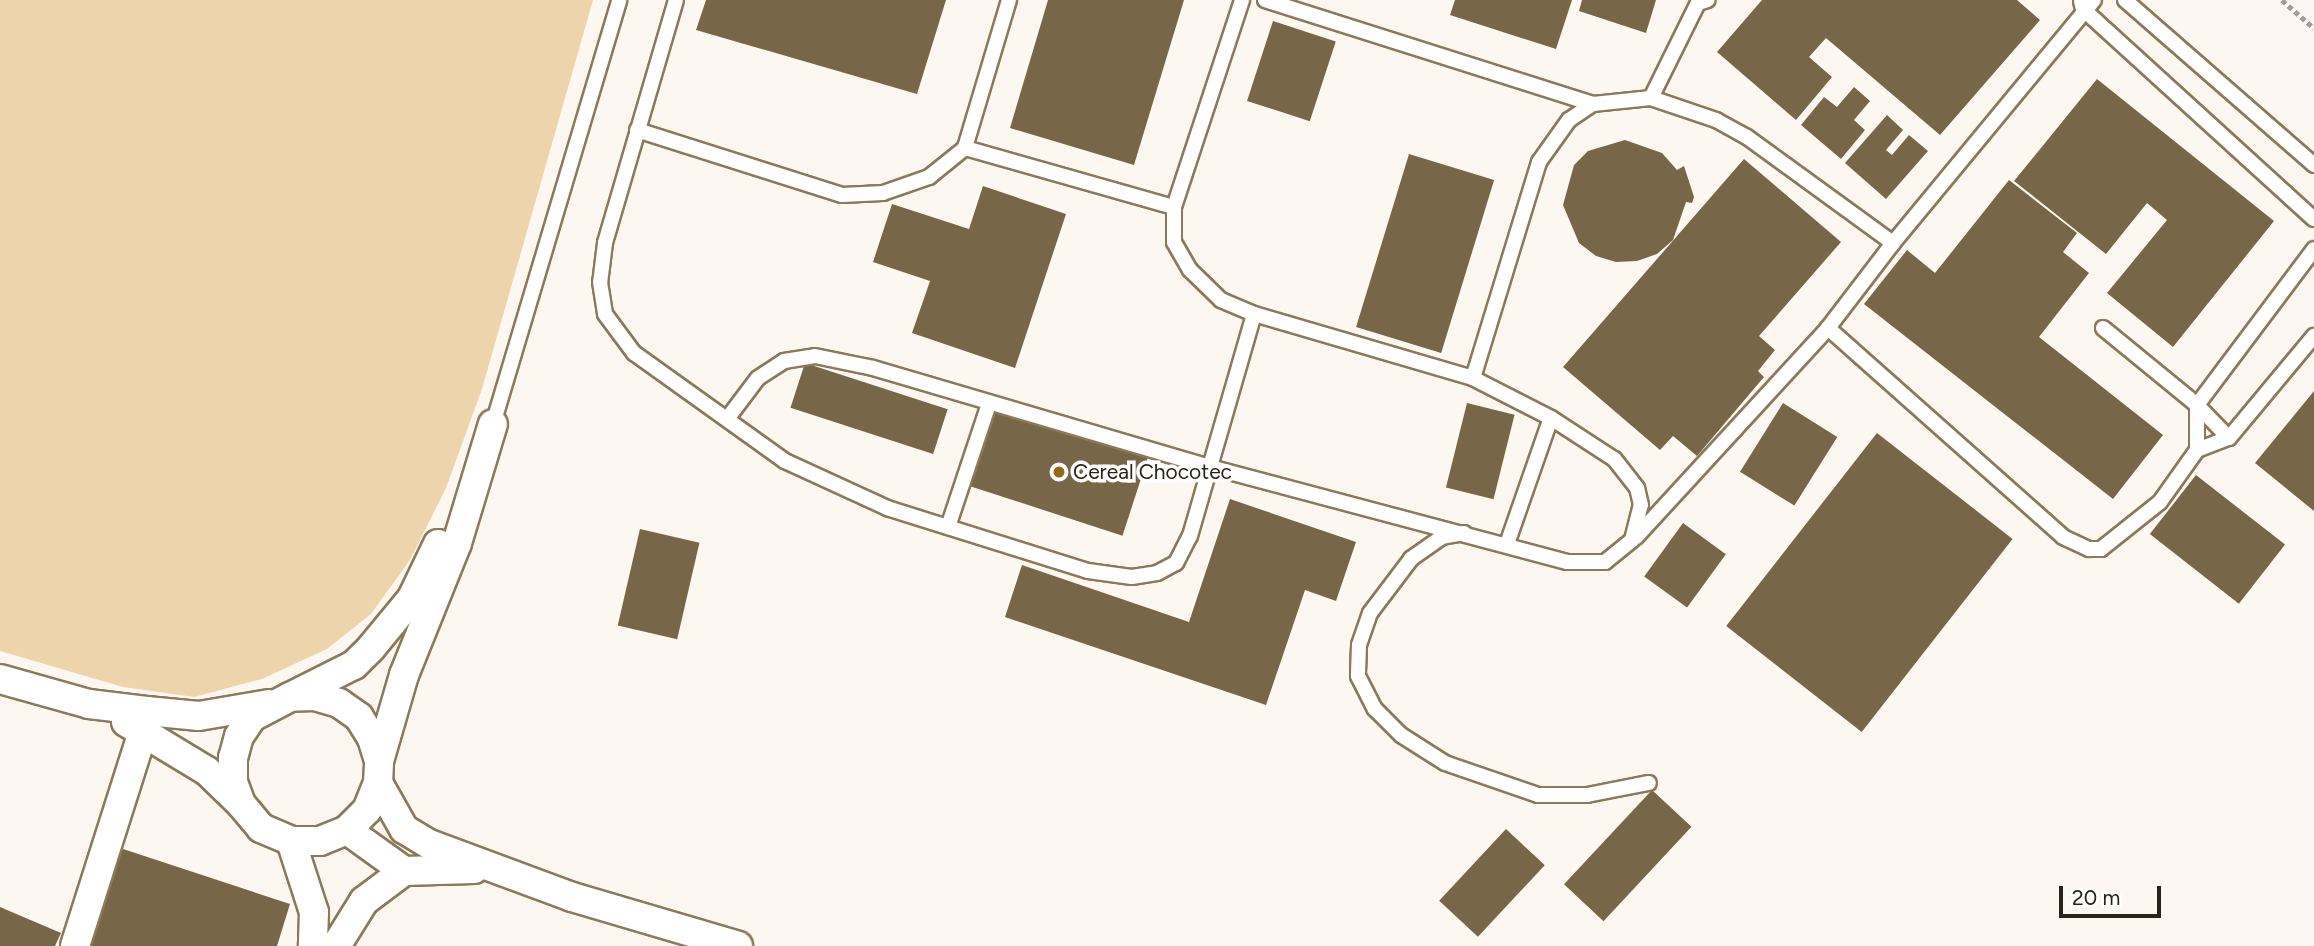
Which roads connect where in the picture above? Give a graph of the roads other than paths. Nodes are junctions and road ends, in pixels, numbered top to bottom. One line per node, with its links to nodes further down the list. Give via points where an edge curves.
1 (619, 0): 27 (lane)
2 (676, 0): 11 (lane)
3 (1009, 0): 12 (lane)
4 (1242, 0): 14 (lane)
5 (1265, 0): 10 (lane)
6 (2125, 0): 13 (lane)
7 (1700, 1): 9 (lane)
8 (2086, 3): 15 (lane); 16 (lane)
9 (1651, 98): 10 (lane); 16 (lane, via 1683,105 1747,137)
10 (1593, 104): 22 (lane, via 1569,120 1539,162)
11 (637, 130): 12 (lane, via 842,195 883,193 929,177); 26 (lane, via 605,243 600,282 605,314 634,353)
12 (965, 148): 14 (lane)
13 (2314, 165)
14 (1174, 207): 18 (lane, via 1174,242 1190,270 1221,300)
15 (2314, 219)
16 (1892, 243): 19 (lane)
17 (2314, 249): 24 (lane)
18 (1254, 314): 22 (lane); 30 (lane)
19 (1828, 328): 29 (lane, via 2077,545 2101,550 2124,534 2160,502); 33 (lane)
20 (2103, 328): 24 (lane)
21 (2314, 336): 28 (lane)
22 (1474, 378): 25 (lane)
23 (989, 404): 26 (lane, via 873,368 815,356 784,361 758,378); 30 (lane); 31 (lane)
24 (2197, 405): 28 (lane); 29 (lane)
25 (1552, 418): 33 (lane, via 1627,473 1641,505); 34 (lane)
26 (727, 419): 31 (lane, via 785,461 887,508)
27 (493, 424): 36 (street, via 412,598 354,665); 39 (street, via 457,543 404,675)
28 (2229, 438): 29 (lane)
29 (2197, 450)
30 (1210, 467): 31 (lane, via 1190,536 1176,563 1157,573 1132,577 1088,571); 32 (lane)
31 (948, 527)
32 (1469, 532): 34 (lane); 40 (lane, via 1442,537 1411,559 1370,613 1359,645 1358,676 1375,709 1401,735 1445,763 1538,795 1587,795)
33 (1632, 540): 34 (lane, via 1605,562 1586,565)
34 (1507, 544)
35 (0, 678): 37 (street)
36 (281, 700): 37 (street, via 199,716); 39 (street, via 315,696 339,703 366,727); 41 (street, via 253,717 239,736 233,782)
37 (89, 704): 38 (street)
38 (144, 731): 41 (street, via 207,771); 46 (street)
39 (379, 772): 42 (street, via 368,810); 45 (street, via 400,822 414,836)
40 (1649, 783)
41 (241, 804): 43 (street, via 261,828)
42 (347, 830): 43 (street, via 320,842); 44 (street)
43 (291, 841): 47 (street, via 314,912)
44 (404, 871): 45 (street, via 474,869); 48 (street, via 364,901)
45 (521, 879): 49 (street)
46 (75, 946)
47 (313, 946)
48 (336, 946)
49 (738, 946)

